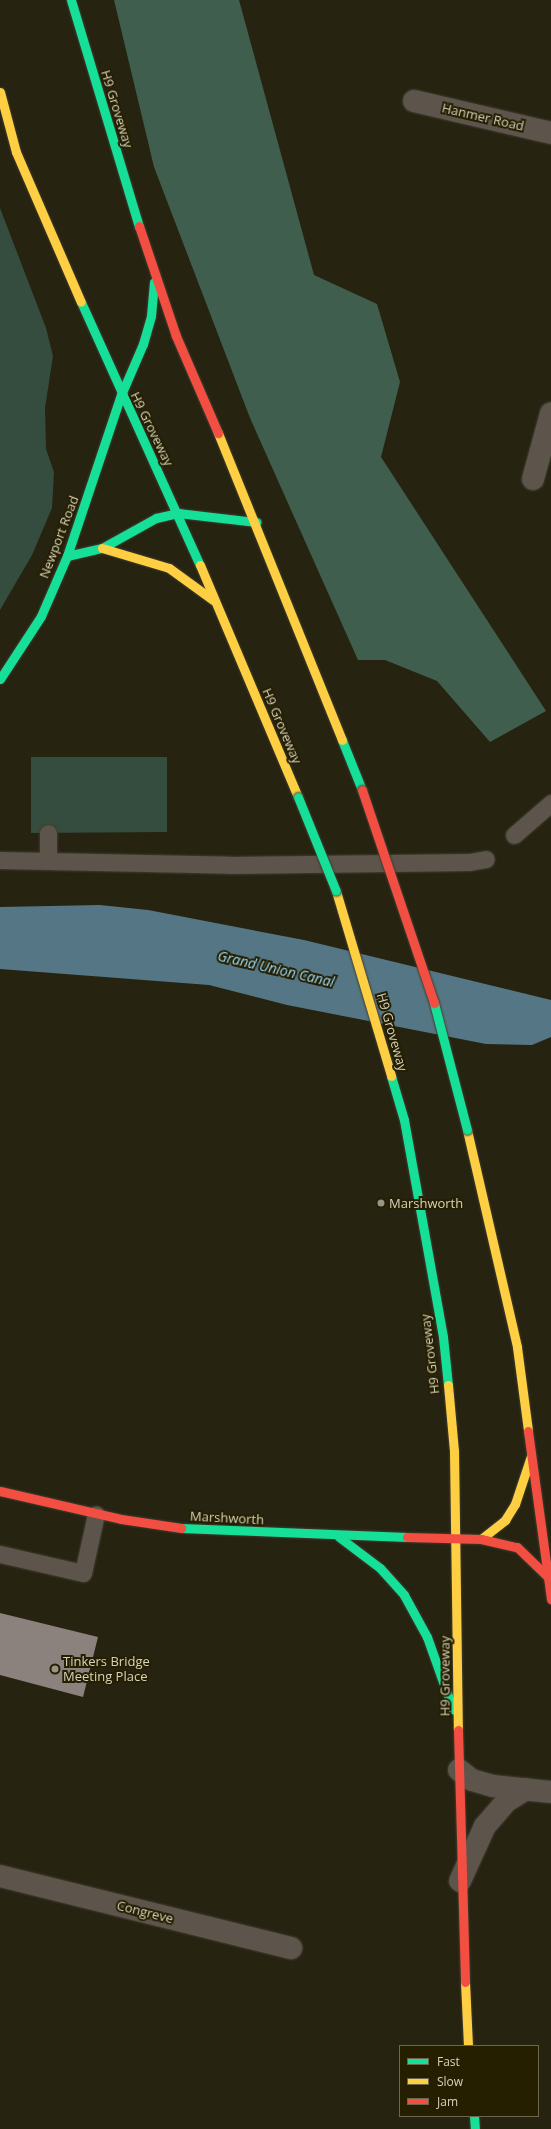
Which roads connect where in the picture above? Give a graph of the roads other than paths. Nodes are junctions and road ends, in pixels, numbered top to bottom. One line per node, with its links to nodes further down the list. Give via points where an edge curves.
1 (71, 0): 5 (street, H9 Groveway)
2 (0, 92): 6 (street, H9 Groveway, via 16,152)
3 (414, 101): 4 (street, Hanmer Road)
4 (551, 133)
5 (154, 275): 6 (street, Newport Road, via 151,316); 10 (street, H9 Groveway)
6 (121, 395): 9 (street, H9 Groveway); 12 (street, Newport Road)
7 (549, 425): 8 (street)
8 (533, 479)
9 (178, 513): 10 (street); 11 (street, via 156,518); 13 (street, H9 Groveway)
10 (256, 522): 21 (street, H9 Groveway, bridge, via 362,790 428,980 497,1251)
11 (102, 548): 12 (street); 13 (street, via 169,568)
12 (67, 556): 14 (street, Newport Road, via 41,616)
13 (213, 600): 25 (street, H9 Groveway, bridge, via 336,891 404,1120 443,1336 454,1451)
14 (0, 679)
15 (551, 803): 17 (lane)
16 (48, 833): 20 (lane)
17 (514, 835)
18 (486, 858): 20 (lane, via 469,862 230,865)
19 (0, 860): 20 (lane)
20 (48, 861)
21 (533, 1451): 26 (street, via 515,1504 505,1520); 28 (street, H9 Groveway)
22 (0, 1490): 23 (street, Marshworth)
23 (96, 1514): 24 (street, Marshworth, via 194,1530); 27 (lane, via 83,1573)
24 (339, 1537): 25 (street, Marshworth); 30 (street, via 380,1568 404,1595 427,1637)
25 (456, 1538): 26 (street, Marshworth); 30 (street, H9 Groveway)
26 (481, 1539): 28 (street, Marshworth, via 517,1548 531,1557)
27 (0, 1554)
28 (550, 1578): 29 (street, H9 Groveway)
29 (551, 1599)
30 (458, 1726): 31 (street, H9 Groveway)
31 (458, 1763): 32 (street, via 472,1780 493,1786); 35 (street, H9 Groveway)
32 (526, 1789): 33 (street); 35 (street, via 507,1801 485,1826)
33 (551, 1792)
34 (0, 1876): 36 (street, Congreve)
35 (460, 1881): 37 (street, H9 Groveway)
36 (291, 1948)
37 (468, 2045)
38 (474, 2117): 39 (street)
39 (475, 2129)

